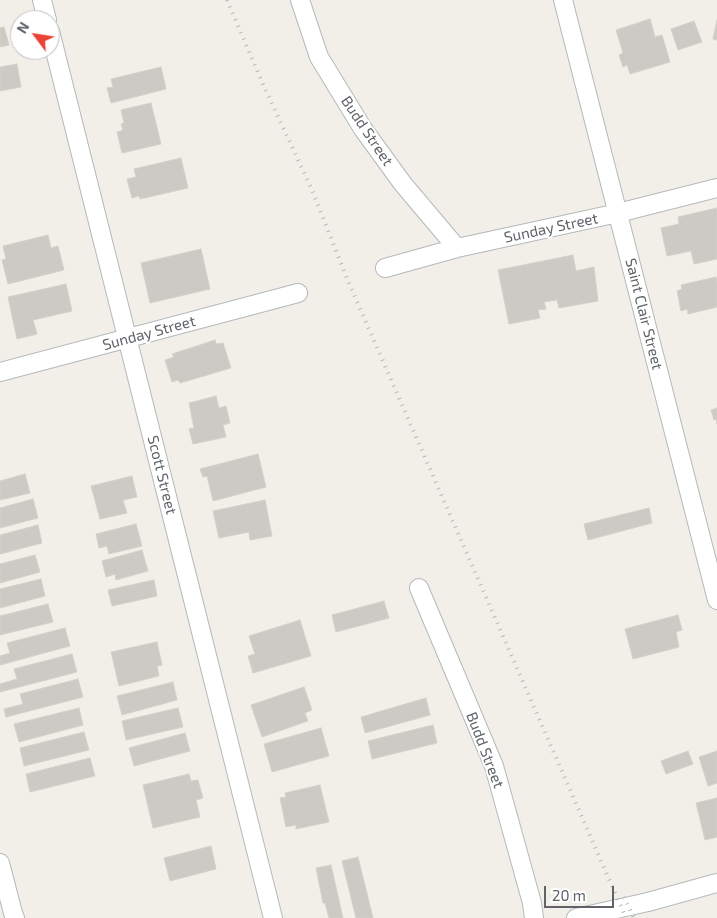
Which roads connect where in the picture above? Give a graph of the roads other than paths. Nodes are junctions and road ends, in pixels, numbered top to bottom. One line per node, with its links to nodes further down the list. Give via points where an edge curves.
1 (300, 0): 8 (street, Budd Street, via 319,57 363,129 403,184)
2 (563, 0): 4 (street, Saint Clair Street)
3 (578, 0): 4 (street, Saint Clair Street)
4 (571, 27): 7 (street, Saint Clair Street)
5 (57, 60): 11 (street, Scott Street)
6 (717, 188): 7 (street, Sunday Street)
7 (618, 213): 8 (street, Sunday Street); 14 (street, Saint Clair Street)
8 (457, 248): 9 (street, Sunday Street)
9 (384, 268)
10 (298, 293): 11 (street, Sunday Street)
11 (127, 338): 12 (street, Sunday Street); 18 (street, Scott Street)
12 (0, 372)
13 (419, 588): 19 (street, Budd Street, via 494,766)
14 (717, 600)
15 (0, 863): 17 (street)
16 (717, 883): 20 (street)
17 (13, 916)
18 (273, 918)
19 (534, 918)
20 (576, 918)

